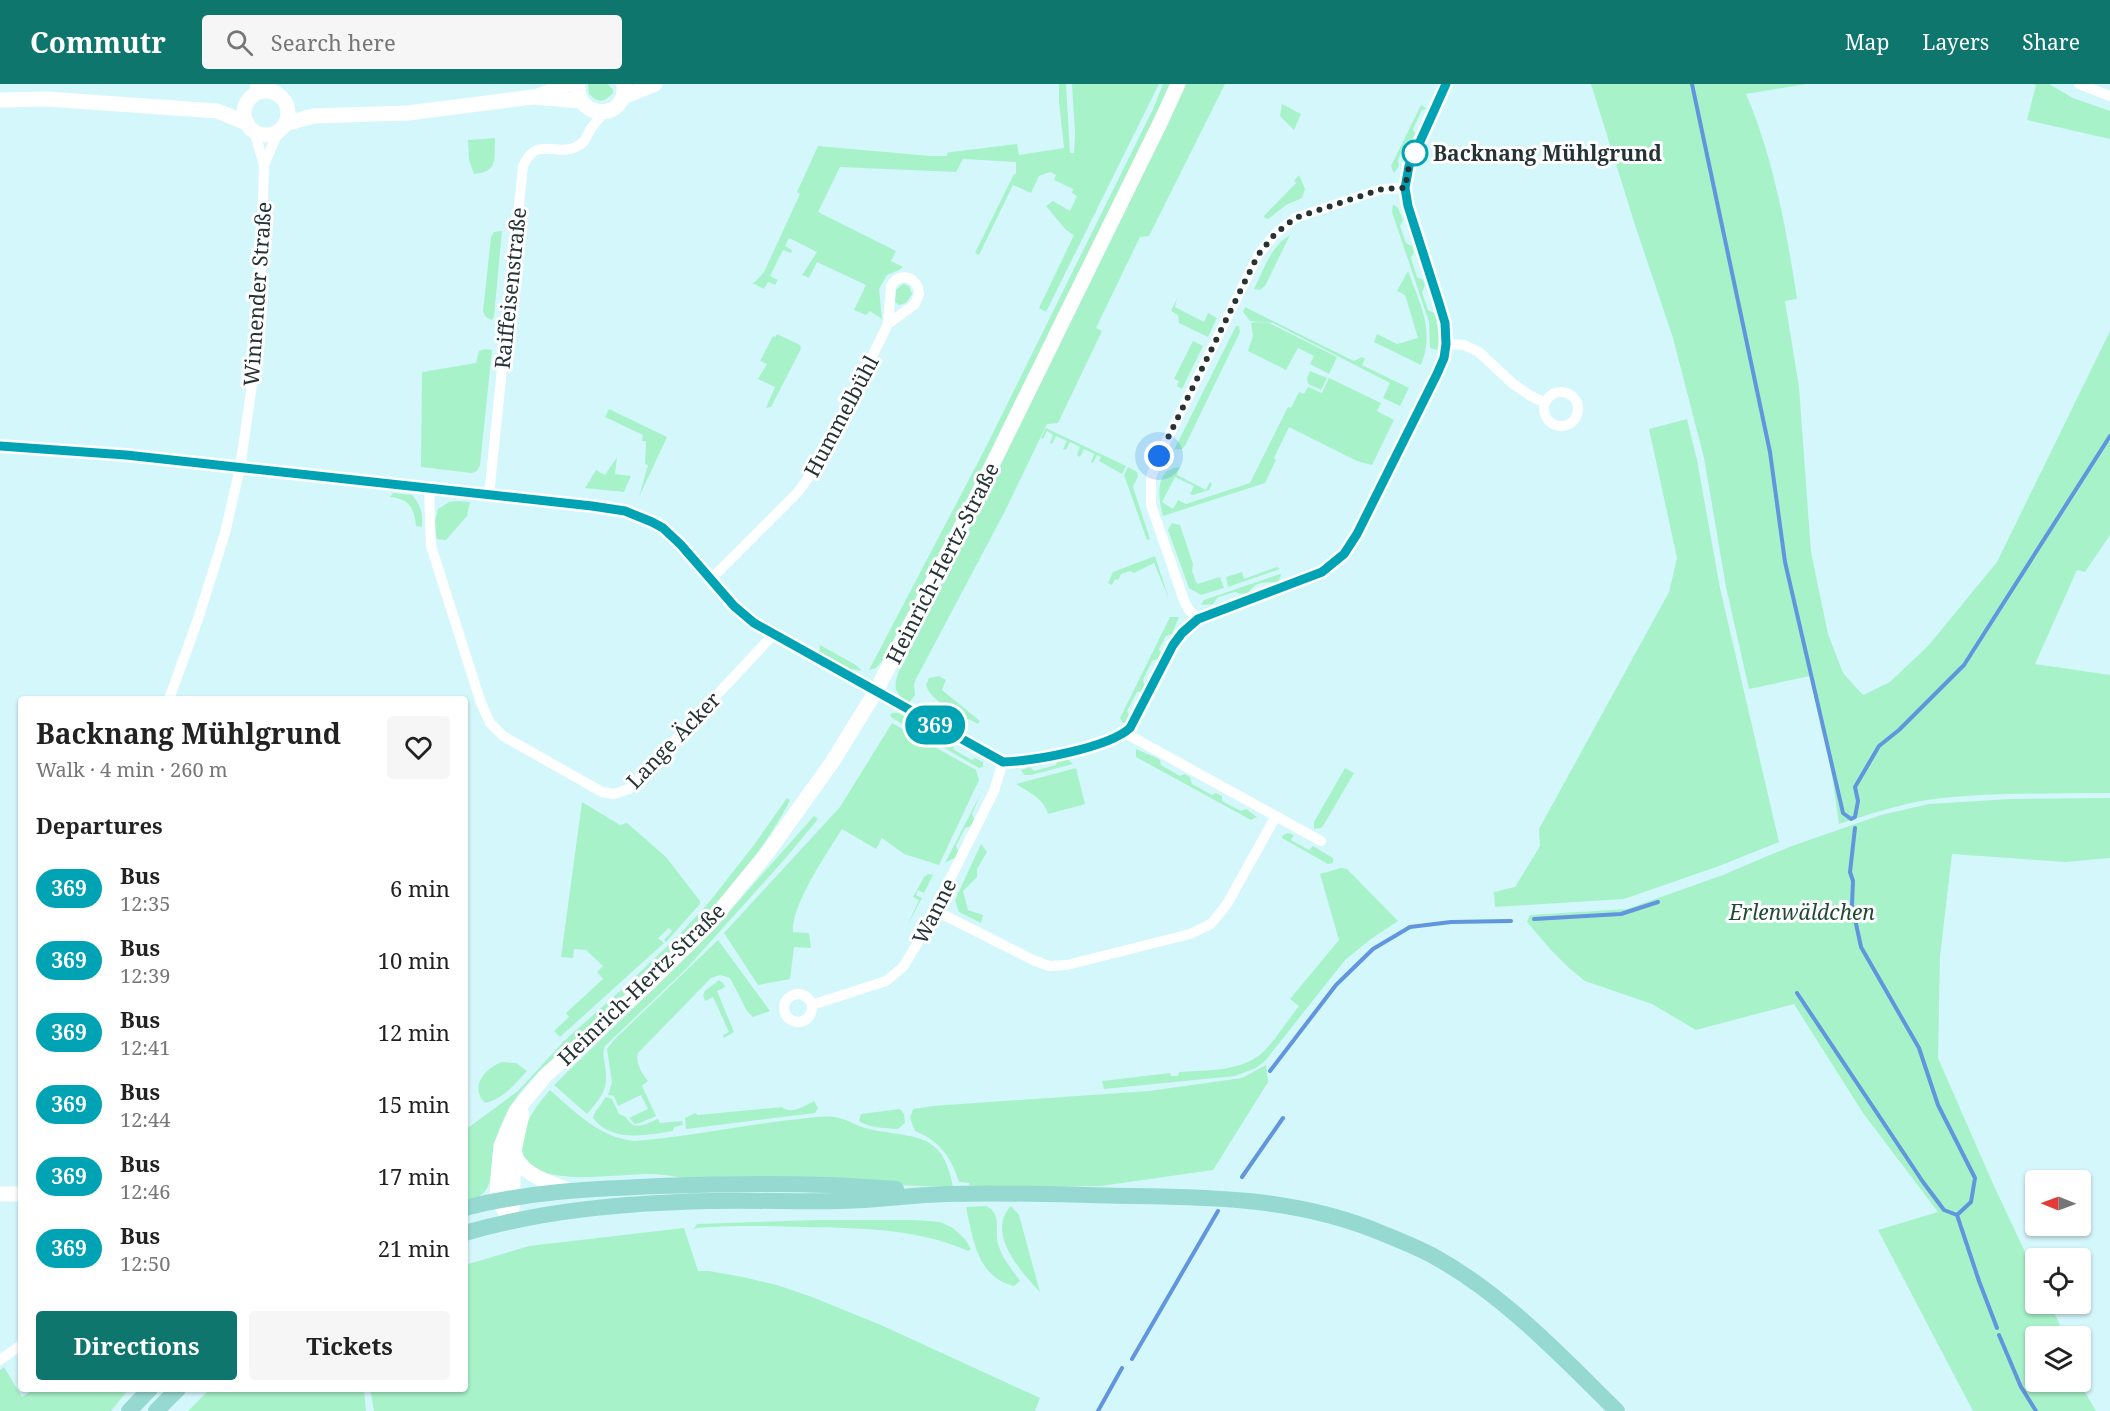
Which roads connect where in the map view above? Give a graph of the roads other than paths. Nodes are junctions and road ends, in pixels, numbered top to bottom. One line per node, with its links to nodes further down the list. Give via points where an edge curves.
1 (568, 84): 11 (main road)
2 (578, 84): 13 (main road)
3 (655, 84): 7 (main road)
4 (1178, 84): 32 (main road, Heinrich-Hertz-Straße, via 973,504)
5 (1446, 84): 21 (street, via 1409,166)
6 (2079, 84): 10 (street)
7 (624, 91): 15 (main road, via 617,105)
8 (252, 93): 9 (main road); 14 (main road); 17 (main road, via 244,112)
9 (276, 94): 16 (main road); 18 (main road, via 288,110)
10 (2110, 96)
11 (533, 98): 13 (main road); 16 (main road, via 408,114)
12 (0, 100): 14 (main road, via 47,99)
13 (583, 104): 15 (main road, via 597,112); 19 (street)
14 (217, 111): 17 (main road)
15 (606, 111): 19 (street, Raiffeisenstraße)
16 (313, 116): 18 (main road)
17 (250, 127): 18 (main road, via 265,135); 20 (street, Winnender Straße)
18 (281, 128): 20 (street, Winnender Straße)
19 (591, 129): 28 (street, Raiffeisenstraße, via 577,147 539,149 523,166)
20 (264, 165): 26 (street, Winnender Straße, via 259,330)
21 (1405, 188): 23 (street, via 1442,313); 30 (street, via 1382,189 1309,213 1295,218 1275,234 1258,255 1159,456 1151,477 1151,505 1185,603)
22 (888, 324): 29 (street, Hummelbühl, via 810,478)
23 (1446, 344): 24 (street, via 1464,345 1479,352 1512,383); 30 (street, via 1437,374 1344,554 1331,566 1305,579)
24 (1545, 403)
25 (0, 446): 26 (street)
26 (240, 468): 27 (street); 33 (street, Winnender Straße, via 225,533)
27 (429, 489): 28 (street); 31 (street, Lange Äcker, via 431,546 490,723 503,736 602,792 614,794 629,789)
28 (489, 495): 29 (street, via 603,507 637,515 672,536)
29 (711, 579): 31 (street, via 734,606)
30 (1198, 619): 34 (street, via 1173,645 1135,721)
31 (773, 635): 32 (street)
32 (876, 691): 35 (street); 40 (main road, Heinrich-Hertz-Straße, via 810,796 734,894 670,963)
33 (170, 696)
34 (1125, 733): 35 (street, via 1086,748); 36 (street)
35 (1003, 762): 38 (street, Wanne, via 994,791)
36 (1276, 816): 37 (street); 38 (street, via 1219,916 1205,927 1172,939 1054,966 1034,960)
37 (1320, 841)
38 (934, 910): 39 (street, Wanne, via 900,971 886,981)
39 (812, 1005)
40 (530, 1093): 41 (main road, Heinrich-Hertz-Straße); 46 (main road, Heinrich-Hertz-Straße, via 516,1111 501,1146)
41 (514, 1151): 42 (main road, via 526,1170); 46 (main road, Heinrich-Hertz-Straße)
42 (568, 1190): 45 (main road, via 747,1183 867,1186); 46 (main road)
43 (0, 1194): 44 (main road)
44 (18, 1194)
45 (947, 1194): 48 (main road, via 845,1201 638,1205); 56 (main road, via 1237,1199 1330,1215 1435,1257 1492,1295)
46 (505, 1198): 47 (main road); 48 (main road, Heinrich-Hertz-Straße)
47 (468, 1207)
48 (511, 1220): 49 (main road)
49 (468, 1232)
50 (18, 1347): 51 (street)
51 (0, 1360)
52 (147, 1392): 54 (main road)
53 (175, 1392): 55 (main road)
54 (129, 1411)
55 (156, 1411)
56 (1617, 1411)

